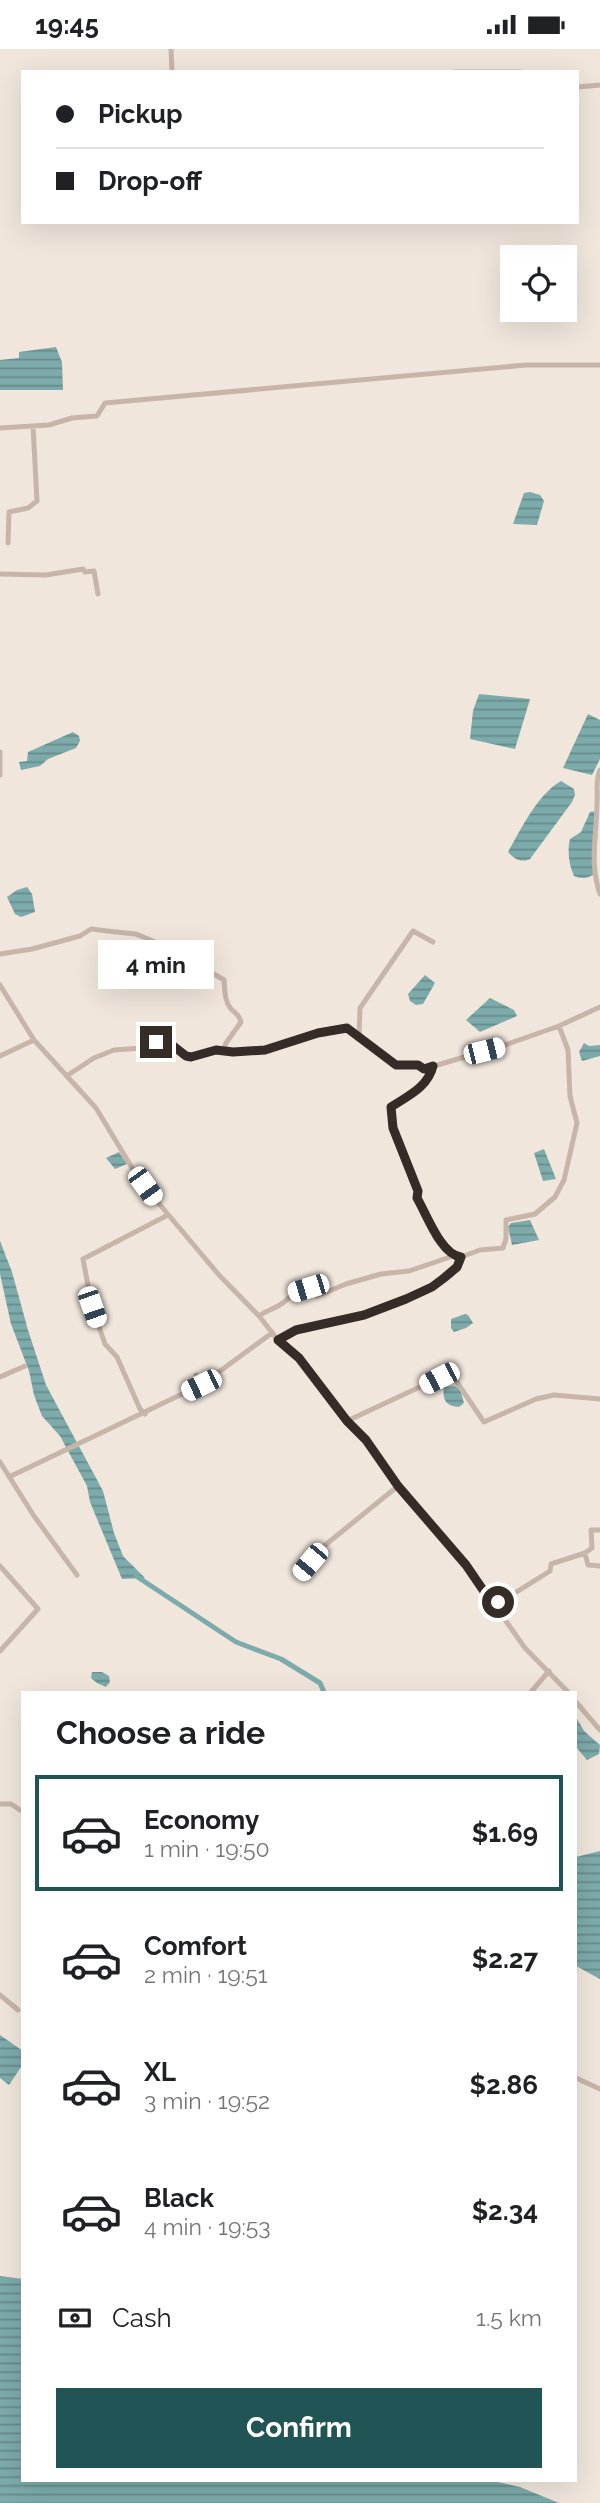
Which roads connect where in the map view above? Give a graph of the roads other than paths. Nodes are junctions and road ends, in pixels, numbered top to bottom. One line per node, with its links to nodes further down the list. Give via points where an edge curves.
1 (171, 49): 2 (street)
2 (172, 70)
3 (600, 85): 4 (street)
4 (579, 86)
5 (600, 365): 6 (street, via 526,365 106,403 97,416)
6 (33, 426): 7 (street); 8 (street, via 37,501 9,512)
7 (0, 428)
8 (8, 543)
9 (0, 574): 10 (street, via 94,571)
10 (98, 594)
11 (0, 752): 13 (street)
12 (600, 770): 14 (street, via 594,834)
13 (0, 775)
14 (600, 894)
15 (433, 942): 20 (street, via 413,931 360,1008)
16 (0, 954): 22 (street, via 80,936 91,929 136,934 172,949 224,980 224,994 242,1022)
17 (0, 985): 21 (street)
18 (600, 1007): 19 (street)
19 (559, 1026): 24 (street); 28 (street, via 568,1050 570,1096 577,1123 565,1180 555,1197 535,1214 506,1220 503,1248)
20 (359, 1037): 22 (street, via 342,1028 265,1050); 24 (street, via 398,1066)
21 (34, 1040): 23 (street); 25 (street)
22 (223, 1051): 25 (street, via 188,1057 163,1041 114,1050)
23 (0, 1056)
24 (433, 1066): 27 (street, via 426,1082 391,1107 393,1128 417,1198)
25 (68, 1075): 26 (street, via 96,1108 134,1171)
26 (168, 1215): 29 (street); 37 (street, via 83,1259 105,1345 117,1357)
27 (453, 1256): 28 (street); 29 (street, via 317,1296 314,1289 301,1290)
28 (461, 1257): 31 (street, via 444,1278 406,1299 364,1315 296,1330)
29 (259, 1316): 30 (street)
30 (272, 1333): 31 (street); 35 (street)
31 (278, 1340): 38 (street, via 299,1358)
32 (25, 1366): 34 (street)
33 (196, 1375): 35 (street)
34 (0, 1377)
35 (201, 1385): 37 (street)
36 (600, 1399): 38 (street, via 554,1395 484,1422 452,1375)
37 (145, 1414): 40 (street)
38 (347, 1421): 41 (street)
39 (0, 1462): 40 (street)
40 (9, 1477): 46 (street)
41 (398, 1486): 47 (street, via 324,1546); 48 (street, via 466,1565)
42 (600, 1530): 43 (street, via 591,1530 592,1548)
43 (585, 1553): 45 (street, via 588,1566); 48 (street, via 551,1564 550,1571)
44 (0, 1566): 49 (street, via 38,1609)
45 (600, 1566)
46 (78, 1575)
47 (298, 1576)
48 (494, 1606): 50 (street)
49 (0, 1651)
50 (549, 1671): 51 (street); 52 (street)
51 (532, 1691)
52 (567, 1691)
53 (577, 1703): 54 (street)
54 (600, 1730)
55 (0, 1804): 56 (street)
56 (21, 1811)
57 (0, 1995): 58 (street)
58 (18, 2010)
59 (577, 2078): 60 (street)
60 (600, 2089)

